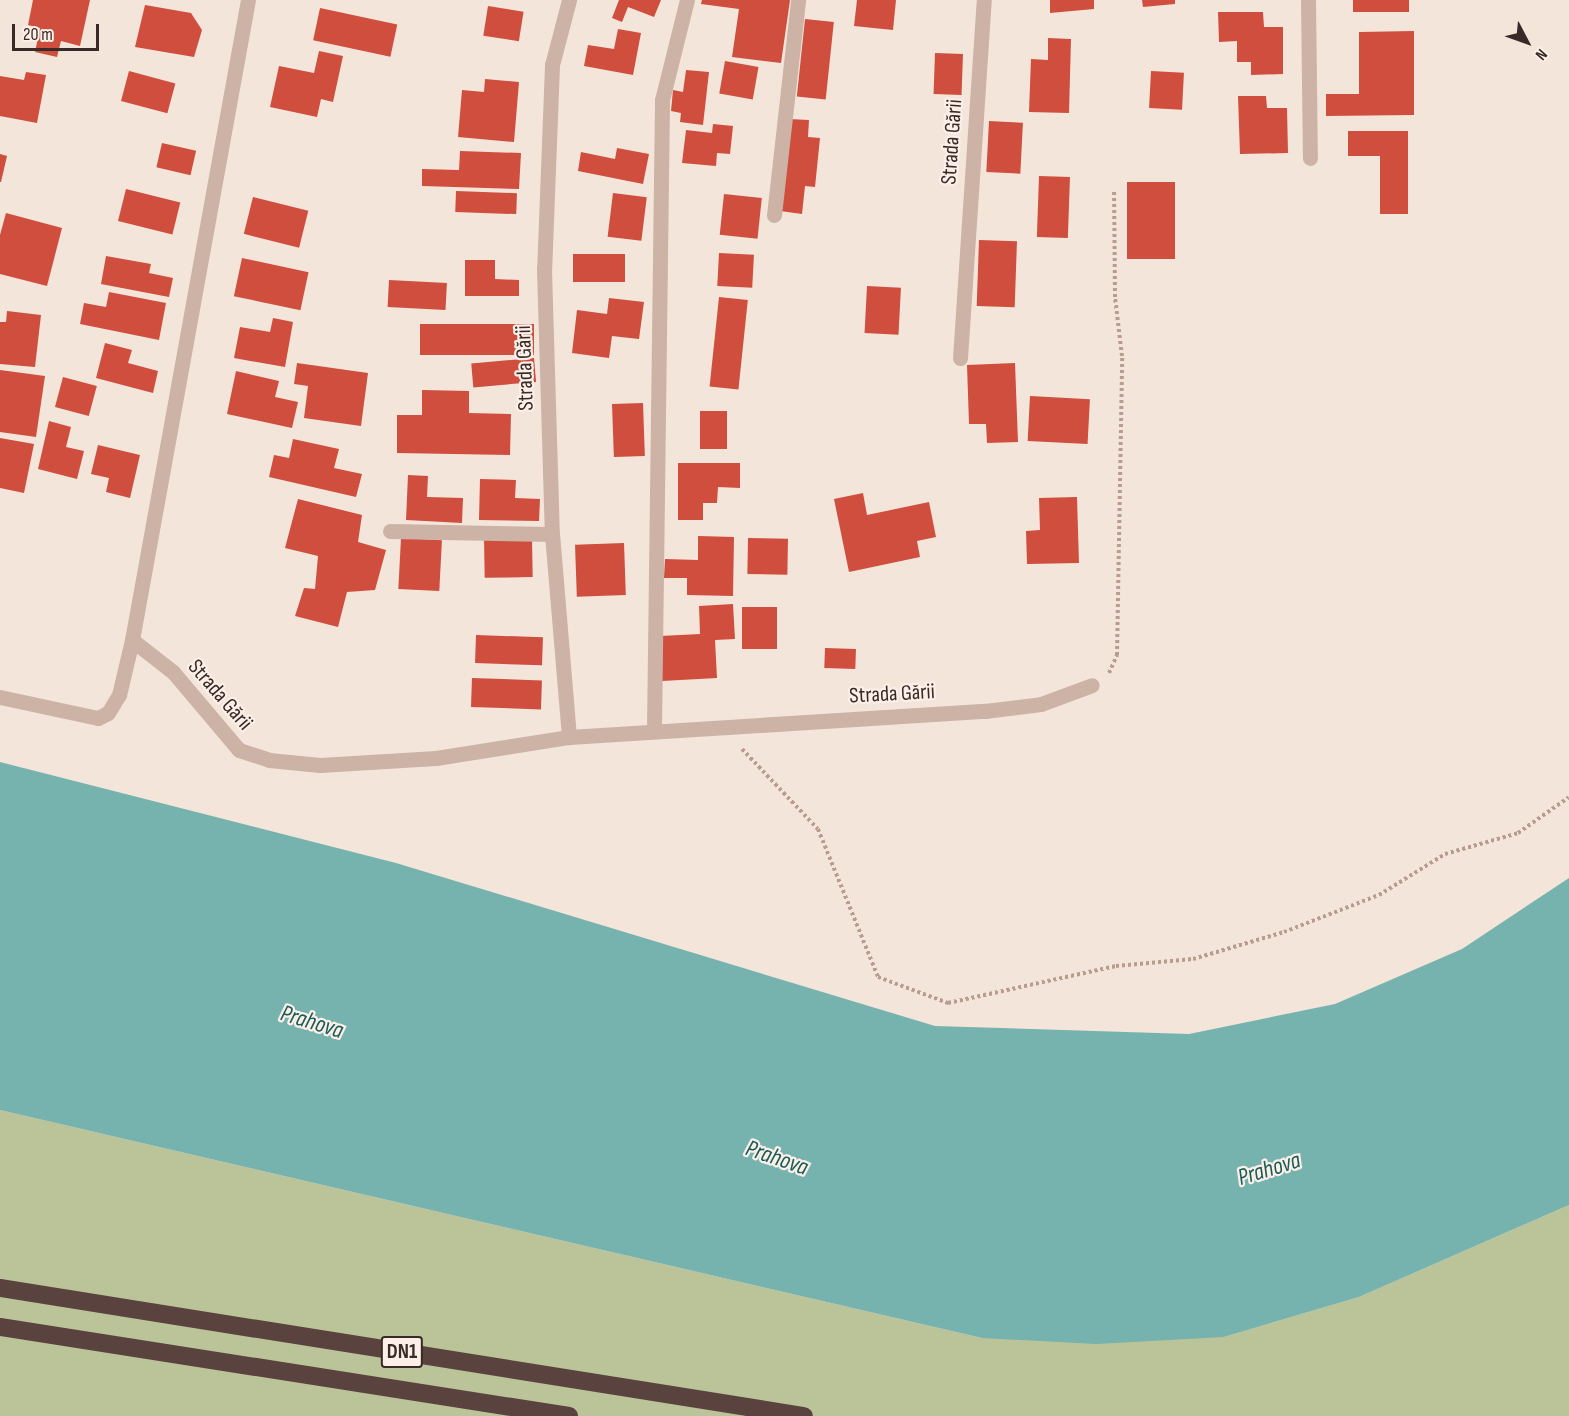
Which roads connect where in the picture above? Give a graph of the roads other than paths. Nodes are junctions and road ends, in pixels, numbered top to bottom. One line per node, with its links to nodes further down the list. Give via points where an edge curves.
1 (248, 0): 12 (street)
2 (569, 0): 11 (street, Strada Gării, via 552,65 544,269)
3 (687, 0): 15 (street, via 662,100)
4 (798, 0): 8 (street)
5 (984, 0): 9 (street, Strada Gării)
6 (1308, 0): 7 (street)
7 (1310, 158)
8 (774, 215)
9 (960, 358)
10 (390, 531): 11 (street)
11 (552, 534): 16 (street, Strada Gării)
12 (132, 640): 14 (street, via 119,695 108,714 98,718); 16 (street, Strada Gării, via 172,672 239,750 269,760 320,765 436,758)
13 (1092, 685): 15 (street, Strada Gării, via 1041,704 985,711)
14 (0, 697)
15 (654, 730): 16 (street, Strada Gării)
16 (569, 736)
17 (0, 1288): 20 (highway, DN1)
18 (0, 1327): 19 (highway, DN1)
19 (569, 1416)
20 (804, 1416)

